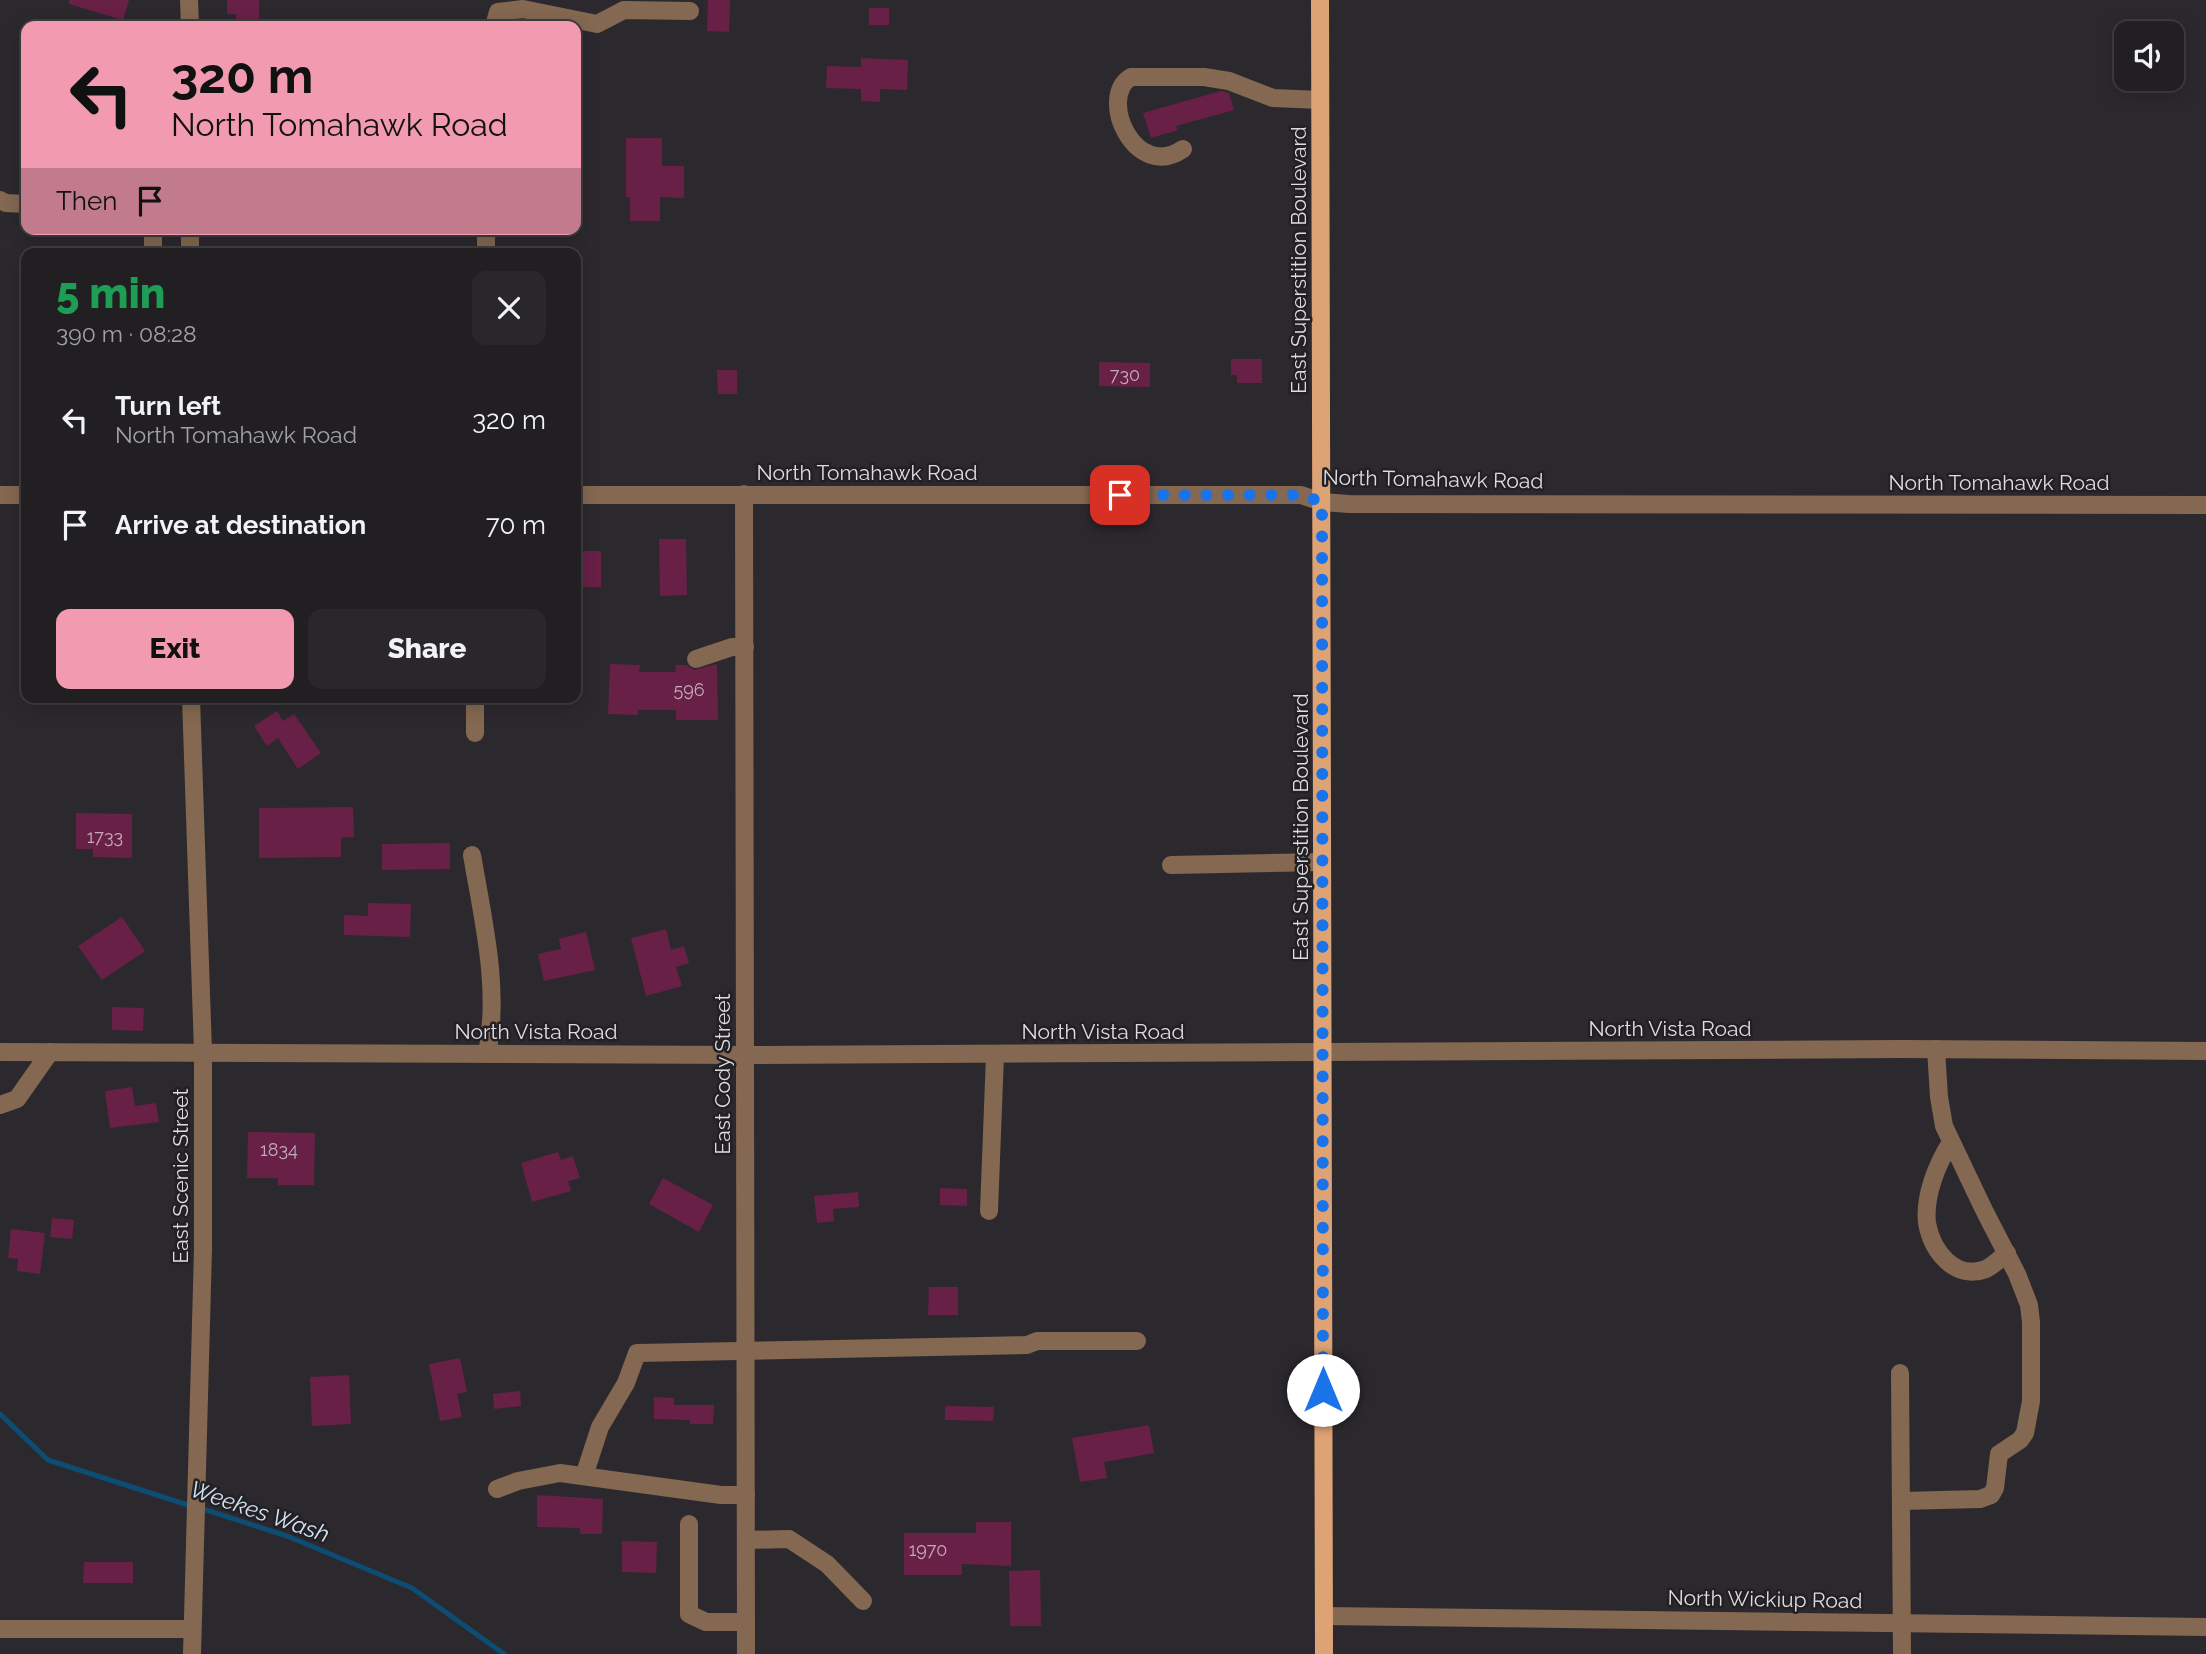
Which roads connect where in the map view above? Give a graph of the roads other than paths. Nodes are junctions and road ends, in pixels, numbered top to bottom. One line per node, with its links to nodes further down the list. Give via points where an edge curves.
1 (190, 0): 4 (street)
2 (1320, 0): 6 (main road, East Superstition Boulevard)
3 (690, 11): 5 (street, via 624,10 597,24 523,9 498,12)
4 (190, 21)
5 (495, 21)
6 (1320, 100): 7 (street, via 1273,98 1229,81 1204,78 1124,81 1119,113 1129,140 1157,155); 14 (main road, East Superstition Boulevard)
7 (1183, 149)
8 (0, 200): 9 (street)
9 (21, 204)
10 (744, 494): 13 (street, North Tomahawk Road); 14 (street, North Tomahawk Road, via 1301,495); 16 (street, East Cody Street)
11 (0, 495): 12 (street)
12 (21, 495)
13 (581, 495)
14 (1322, 502): 15 (street, North Tomahawk Road); 22 (main road, East Superstition Boulevard)
15 (2206, 505)
16 (745, 647): 17 (street); 31 (street, East Cody Street)
17 (696, 659)
18 (191, 703): 28 (street, East Scenic Street)
19 (475, 703): 20 (street)
20 (475, 733)
21 (472, 855): 30 (street, via 488,952 492,1027)
22 (1322, 862): 23 (street); 29 (main road, East Superstition Boulevard)
23 (1171, 864)
24 (1936, 1049): 25 (street, North Vista Road); 29 (street, North Vista Road); 34 (street, via 1939,1097)
25 (2206, 1051)
26 (0, 1052): 27 (street, North Vista Road)
27 (50, 1052): 28 (street, North Vista Road); 33 (street, via 17,1099)
28 (203, 1052): 30 (street, North Vista Road); 52 (street, East Scenic Street, via 203,1250)
29 (1323, 1053): 32 (street, North Vista Road); 47 (main road, East Superstition Boulevard)
30 (487, 1054): 31 (street, North Vista Road)
31 (745, 1055): 32 (street, North Vista Road); 38 (street, East Cody Street)
32 (995, 1055): 35 (street)
33 (0, 1105)
34 (1951, 1142): 36 (street); 36 (street, via 1939,1161 1929,1199 1927,1222 1936,1247 1959,1271 1993,1265)
35 (989, 1211)
36 (2007, 1253): 43 (street, via 2029,1305 2031,1322 2031,1402 2025,1433 1999,1454 1991,1495)
37 (1137, 1341): 38 (street, via 1037,1340 1027,1346)
38 (746, 1351): 40 (street, via 637,1353 626,1383 600,1427); 42 (street, East Cody Street)
39 (1900, 1373): 43 (street)
40 (584, 1476): 41 (street, via 560,1473); 42 (street)
41 (497, 1489)
42 (746, 1495): 45 (street, East Cody Street)
43 (1900, 1501): 49 (street)
44 (690, 1524): 48 (street, via 689,1614 706,1622)
45 (746, 1540): 46 (street, via 789,1539 827,1564); 48 (street, East Cody Street)
46 (863, 1601)
47 (1324, 1616): 49 (street, North Wickiup Road); 55 (main road, East Superstition Boulevard)
48 (746, 1622): 54 (street, East Cody Street)
49 (1902, 1624): 50 (street, North Wickiup Road); 56 (street)
50 (2206, 1627)
51 (0, 1629): 52 (street)
52 (192, 1629): 53 (street, East Scenic Street)
53 (192, 1654)
54 (746, 1654)
55 (1324, 1654)
56 (1902, 1654)

